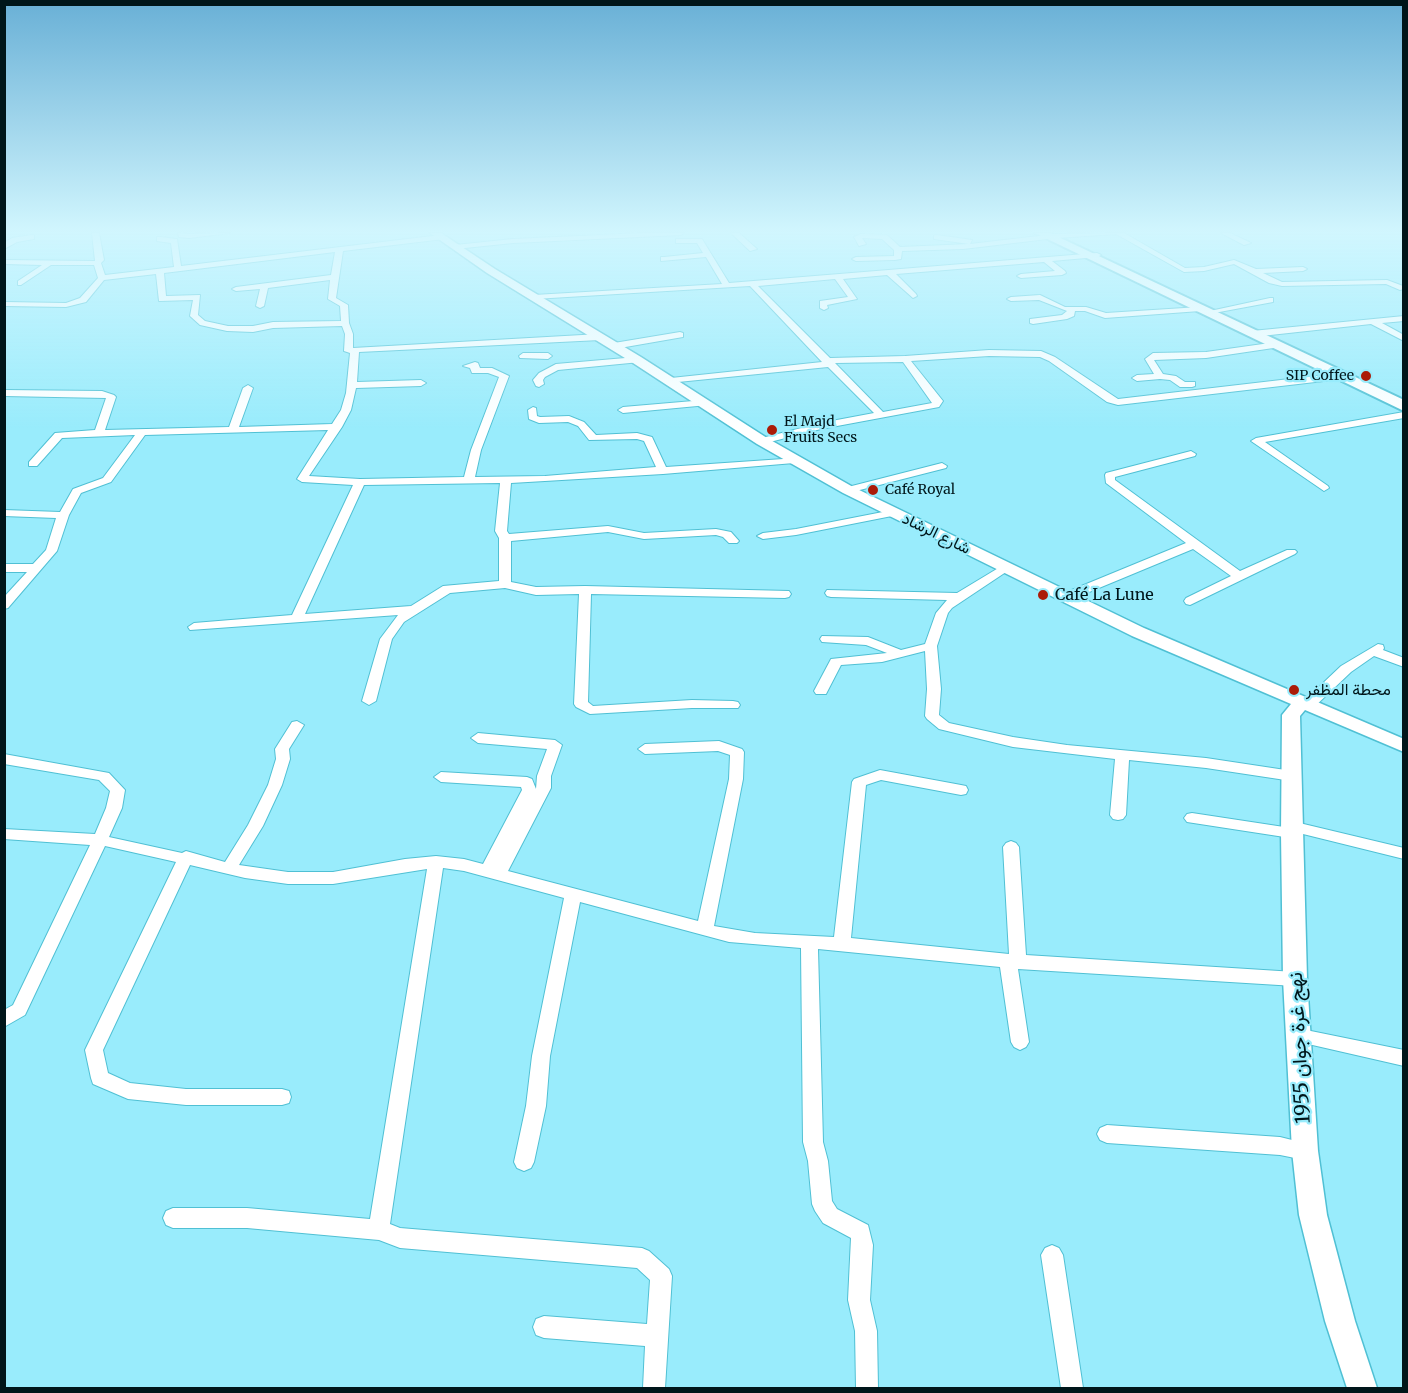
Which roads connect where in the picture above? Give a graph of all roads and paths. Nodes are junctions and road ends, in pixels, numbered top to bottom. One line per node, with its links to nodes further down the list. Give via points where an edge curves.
1 (84, 298): 15 (street, via 66,305)
2 (162, 298): 3 (street)
3 (179, 298)
4 (197, 298): 23 (street, via 194,316 203,323 227,328)
5 (262, 298): 16 (street)
6 (332, 298): 23 (street, via 344,305)
7 (536, 298): 26 (street, شارع الرشاد)
8 (765, 298): 35 (street)
9 (852, 298): 17 (street, via 823,303)
10 (1025, 298): 13 (street)
11 (1042, 298): 18 (street)
12 (1182, 298): 19 (main road)
13 (1011, 299)
14 (1270, 300): 19 (street)
15 (4, 304)
16 (260, 306)
17 (824, 308)
18 (1071, 310): 19 (street, via 1086,309 1105,316); 21 (street, via 1071,314)
19 (1207, 310): 24 (main road)
20 (1404, 318): 22 (street)
21 (1033, 321)
22 (1374, 321): 24 (street); 27 (street)
23 (345, 323): 30 (street, via 348,351)
24 (1256, 333): 28 (main road); 33 (main road)
25 (680, 335): 29 (street)
26 (600, 337): 29 (street, شارع الرشاد); 30 (street)
27 (1404, 339)
28 (1277, 345): 33 (main road); 38 (street, via 1206,356 1153,356 1149,359)
29 (615, 346): 34 (street, شارع الرشاد)
30 (355, 350): 45 (street)
31 (523, 356): 37 (street, via 544,353)
32 (905, 359): 35 (street); 39 (street, via 1041,354 1118,402); 54 (street, via 938,401 936,405)
33 (1310, 359): 39 (main road); 48 (main road)
34 (637, 360): 37 (street); 41 (street, شارع الرشاد)
35 (827, 362): 41 (street); 54 (street)
36 (467, 366): 67 (street, via 475,365 475,371 489,370 504,376)
37 (556, 367): 43 (street, via 542,375)
38 (1160, 376): 40 (street); 44 (street, via 1183,385)
39 (1341, 376): 51 (main road)
40 (1137, 378)
41 (671, 381): 49 (street, شارع الرشاد)
42 (421, 383): 45 (street)
43 (539, 384)
44 (1192, 384)
45 (351, 385): 57 (street, via 346,410)
46 (248, 388): 58 (street)
47 (4, 393): 60 (street, via 111,397)
48 (1404, 401)
49 (705, 403): 53 (street); 61 (street, شارع الرشاد)
50 (569, 406): 56 (street)
51 (1404, 406)
52 (533, 410): 56 (street, via 532,417 539,420)
53 (623, 410)
54 (881, 415): 61 (street)
55 (1404, 415): 70 (street, via 1256,441)
56 (569, 419): 66 (street, via 581,424 593,438 648,439)
57 (337, 427): 58 (street); 69 (street, via 302,479)
58 (233, 430): 59 (street)
59 (143, 431): 60 (street); 74 (street, via 107,480 77,491)
60 (99, 433): 64 (street, via 59,435)
61 (762, 441): 63 (street, شارع الرشاد)
62 (1191, 454): 78 (street, via 1110,475 1110,481)
63 (794, 460): 66 (street); 71 (street, شارع الرشاد)
64 (33, 464)
65 (942, 466): 71 (street)
66 (663, 471): 68 (street)
67 (469, 480): 68 (street); 69 (street)
68 (506, 480): 76 (street, via 501,531)
69 (360, 482): 93 (street)
70 (1324, 488)
71 (848, 490): 73 (street, شارع الرشاد)
72 (4, 513): 74 (street)
73 (893, 513): 75 (street); 82 (street, شارع الرشاد)
74 (63, 515): 81 (street, via 51,551)
75 (763, 536)
76 (505, 538): 77 (street, via 608,529 645,536 716,532 727,534); 84 (street)
77 (733, 541)
78 (1194, 544): 83 (street); 89 (street)
79 (1291, 552): 83 (street)
80 (4, 568): 81 (street)
81 (36, 568): 90 (street)
82 (1005, 568): 88 (street); 89 (street, شارع الرشاد)
83 (1239, 576): 91 (street)
84 (505, 584): 85 (street, via 536,591); 92 (street, via 447,589)
85 (585, 590): 87 (street); 101 (street, via 580,704 590,710)
86 (831, 593): 88 (street)
87 (785, 594)
88 (957, 597): 96 (street, via 942,613)
89 (1066, 597): 102 (street, شارع الرشاد)
90 (6, 601)
91 (1190, 601)
92 (415, 609): 93 (street); 100 (street, via 400,619 386,639)
93 (297, 618): 94 (street)
94 (194, 627)
95 (826, 639): 97 (street, via 868,641)
96 (931, 646): 97 (street); 107 (street, via 932,716 944,726 1014,742)
97 (898, 653): 99 (street, via 836,662)
98 (1404, 663): 102 (street, via 1376,650 1346,669)
99 (820, 691)
100 (369, 701)
101 (733, 705)
102 (1304, 705): 105 (street, شارع الرشاد); 109 (street, نهج غرة جوان 1955, via 1291,715)
103 (297, 724): 121 (street, via 282,749 275,785)
104 (478, 738): 122 (street, via 555,745 543,788)
105 (1404, 746)
106 (645, 749): 124 (street, via 719,746 737,752 736,779)
107 (1122, 755): 109 (street); 112 (street)
108 (4, 759): 116 (street, via 104,776 118,790)
109 (1292, 776): 114 (street, نهج غرة جوان 1955)
110 (441, 777): 122 (street, via 527,782 529,790)
111 (961, 790): 126 (street, via 880,775 859,782)
112 (1118, 815)
113 (1192, 818): 114 (street)
114 (1291, 830): 118 (street); 128 (street, نهج غرة جوان 1955)
115 (4, 834): 116 (street)
116 (100, 840): 119 (street); 129 (street, via 19,1010)
117 (1011, 848): 127 (street)
118 (1404, 854)
119 (186, 857): 121 (street); 133 (street, via 94,1050 100,1078 128,1091 186,1097)
120 (436, 862): 121 (street, via 333,878 288,878); 122 (street); 138 (street)
121 (229, 868)
122 (493, 872): 123 (street)
123 (573, 894): 124 (street); 136 (street)
124 (705, 928): 125 (street, via 729,936)
125 (809, 943): 126 (street); 143 (street, via 813,1142 822,1204 830,1216 861,1232 859,1300 866,1331)
126 (842, 944): 127 (street)
127 (1013, 962): 128 (street); 131 (street)
128 (1295, 979): 130 (street, نهج غرة جوان 1955)
129 (4, 1020)
130 (1300, 1036): 132 (street); 135 (street, نهج غرة جوان 1955)
131 (1020, 1042)
132 (1404, 1058)
133 (282, 1096)
134 (1107, 1134): 135 (street, via 1280,1146)
135 (1305, 1152): 145 (street, نهج غرة جوان 1955, via 1313,1215)
136 (524, 1162)
137 (173, 1218): 138 (street, via 247,1218)
138 (378, 1230): 141 (street, via 400,1238 642,1258 661,1276)
139 (1052, 1254): 144 (street)
140 (544, 1327): 141 (street)
141 (657, 1336): 142 (street)
142 (654, 1389)
143 (867, 1389)
144 (1072, 1389)
145 (1362, 1389)

